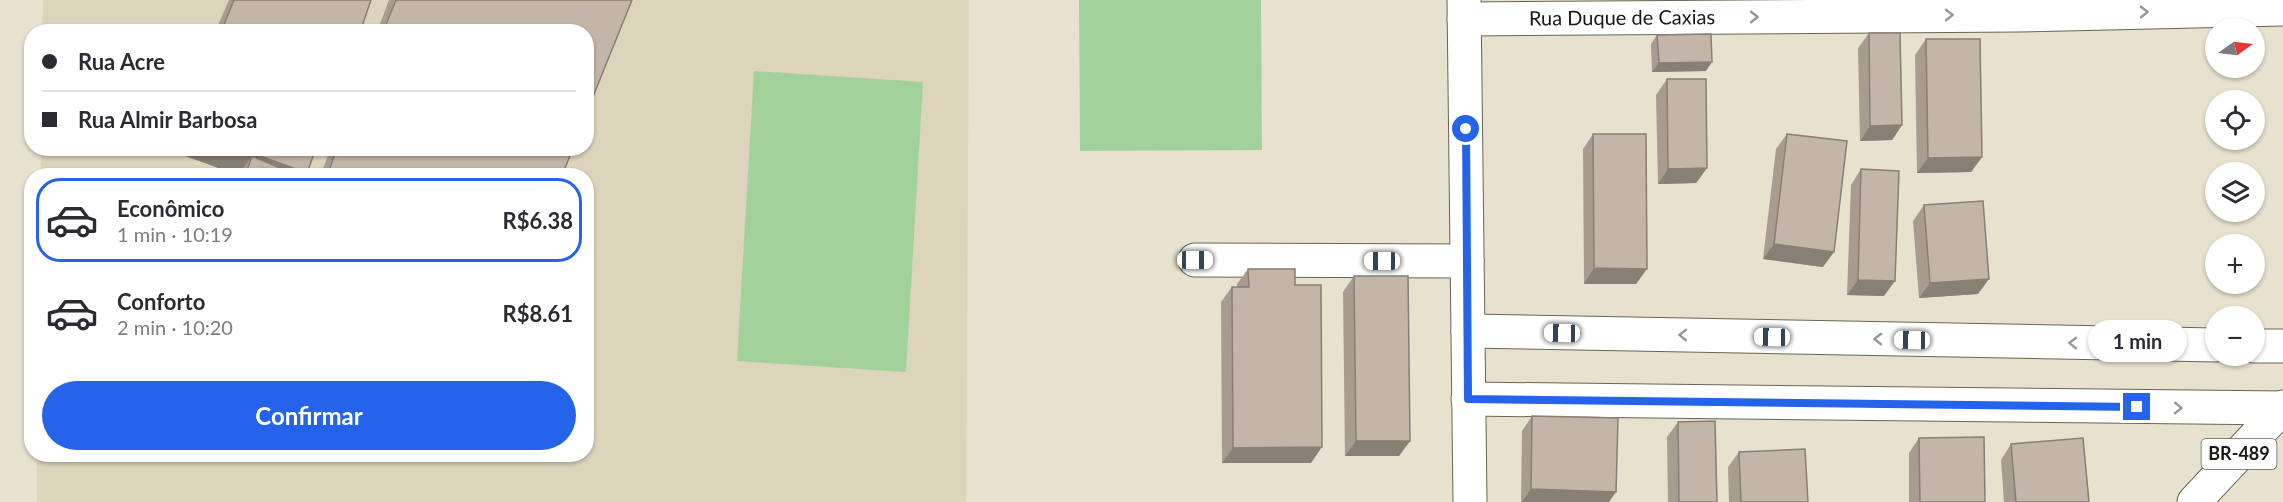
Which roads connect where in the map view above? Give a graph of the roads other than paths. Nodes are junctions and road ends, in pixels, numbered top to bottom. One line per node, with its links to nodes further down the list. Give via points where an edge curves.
1 (2018, 7): 2 (street, Rua Duque de Caxias, one-way to 2); 3 (street, Rua Duque de Caxias, one-way to 1)
2 (2283, 9)
3 (1464, 10): 5 (street)
4 (1195, 260): 5 (street)
5 (1467, 261): 6 (street)
6 (1468, 332): 7 (street, one-way to 6); 10 (street)
7 (2205, 345)
8 (2265, 346): 9 (street)
9 (2283, 346)
10 (1468, 399): 11 (street, one-way to 11); 12 (street)
11 (2282, 408): 13 (street, BR-489)
12 (1470, 502)
13 (2194, 502)

